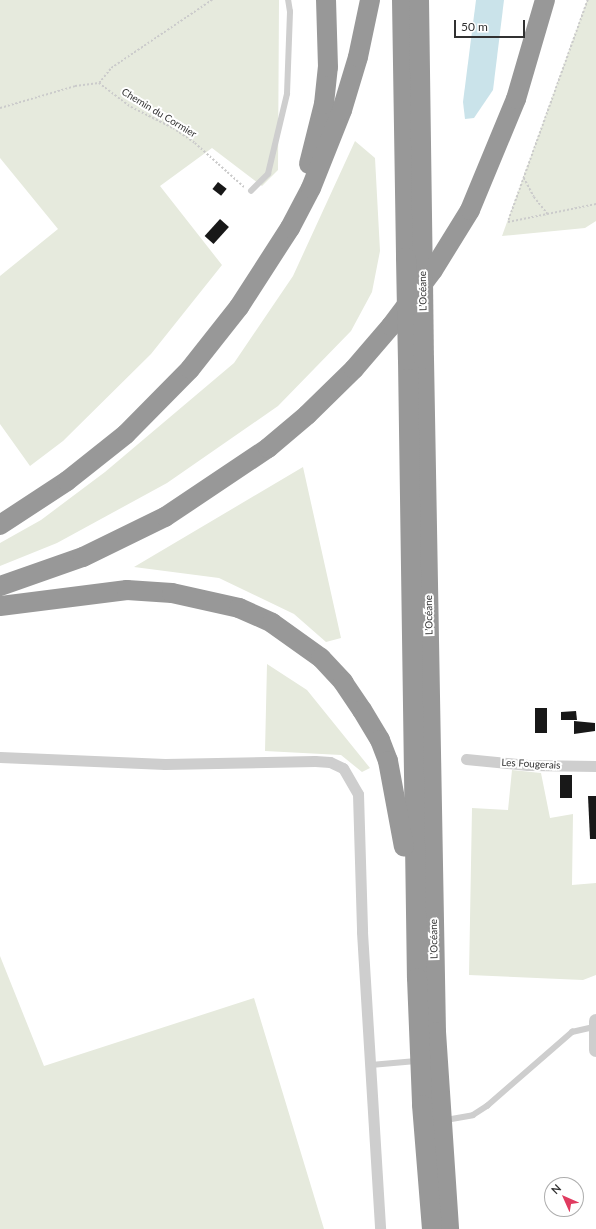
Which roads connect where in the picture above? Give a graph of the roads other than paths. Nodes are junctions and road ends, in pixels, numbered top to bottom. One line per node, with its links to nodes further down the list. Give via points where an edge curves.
1 (288, 0): 9 (lane, via 290,12 287,94 268,174)
2 (326, 0): 11 (highway, via 328,67 318,131 301,185 263,256)
3 (370, 0): 11 (highway, via 358,57 342,110 316,176 290,228)
4 (402, 0): 10 (highway, L’Océane)
5 (419, 0): 8 (highway, L’Océane)
6 (433, 0): 8 (highway, via 429,131)
7 (545, 0): 14 (highway, via 516,99 470,210 433,270 391,326 354,369 307,415 268,448 165,517 83,557)
8 (421, 156): 10 (highway, L’Océane)
9 (251, 191)
10 (414, 258): 12 (highway, L’Océane, bridge)
11 (256, 282): 13 (highway, via 206,351 146,415 67,481)
12 (416, 359): 19 (highway, L’Océane); 24 (highway, L’Océane)
13 (0, 525)
14 (0, 586)
15 (0, 606): 19 (highway, via 127,590 172,593 239,608 272,623 295,638 321,658 342,682 380,740 396,793 403,835 407,887)
16 (0, 756): 23 (street, via 165,764 315,761 330,762 343,768 358,794 362,932)
17 (466, 759): 18 (street, Les Fougerais, via 528,765)
18 (596, 766)
19 (416, 911): 22 (highway, L’Océane)
20 (595, 1024): 21 (street); 24 (lane, via 572,1032 487,1106 473,1115)
21 (596, 1050)
22 (420, 1061): 23 (lane); 26 (highway, L’Océane)
23 (371, 1065): 25 (street)
24 (440, 1122): 27 (highway, L’Océane)
25 (380, 1229)
26 (432, 1229)
27 (449, 1229)

